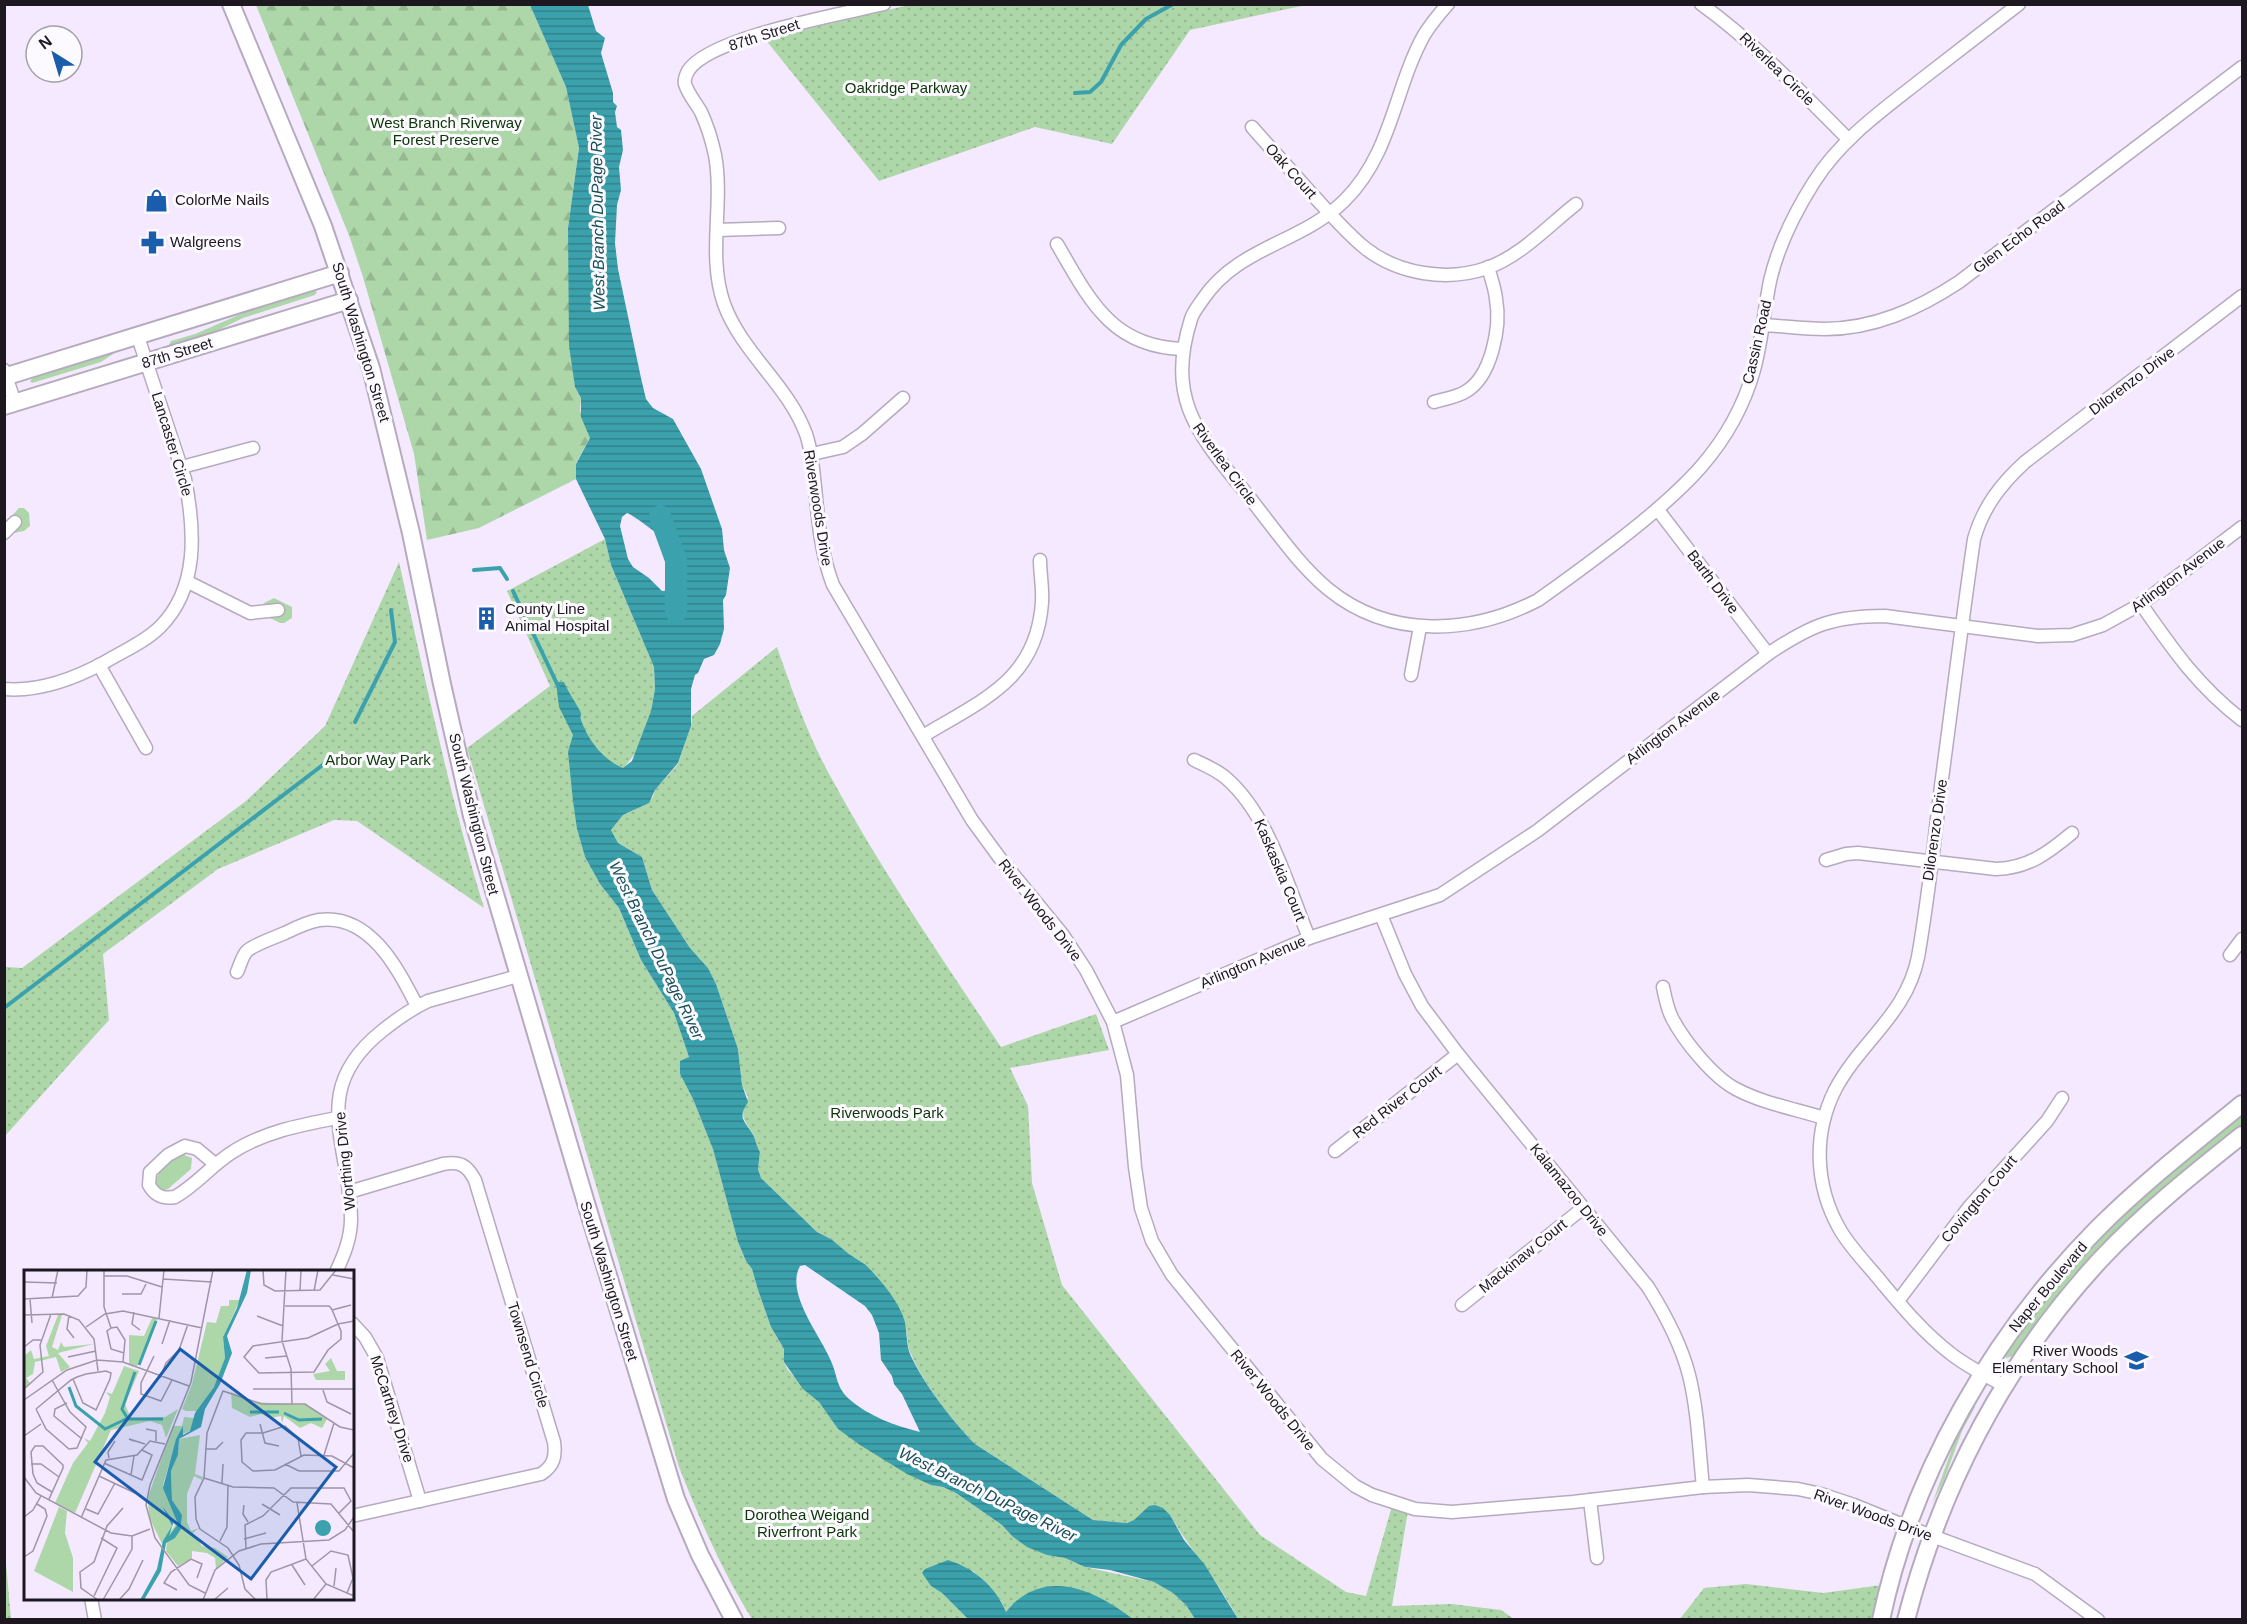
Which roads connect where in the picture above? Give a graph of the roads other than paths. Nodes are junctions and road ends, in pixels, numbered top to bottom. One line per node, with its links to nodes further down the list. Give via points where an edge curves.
1 (231, 4): 16 (main road, South Washington Street)
2 (884, 4): 7 (street, 87th Street, via 755,36 700,59)
3 (1448, 4): 11 (street, Riverlea Circle, via 1418,50 1372,164)
4 (1701, 4): 9 (street, Riverlea Circle, via 1767,58)
5 (2019, 4): 9 (street, Cassin Road)
6 (2242, 67): 19 (street, Glen Echo Road, via 1959,282 1923,304 1895,316 1848,327)
7 (687, 73): 13 (street, Riverwoods Drive, via 685,84 702,114 714,153)
8 (1252, 127): 11 (street, Oak Court)
9 (1848, 139): 19 (street, Cassin Road, via 1815,180 1789,229 1777,256)
10 (1576, 204): 15 (street, Oak Court, via 1518,250)
11 (1331, 214): 15 (street, Oak Court, via 1377,257 1408,269 1456,274); 21 (street, Riverlea Circle, via 1301,233 1253,254 1221,277 1192,315)
12 (779, 228): 13 (street)
13 (717, 230): 28 (street, Riverwoods Drive, via 717,275 731,320 797,414)
14 (1057, 244): 21 (street, via 1093,305 1113,326 1140,341)
15 (1488, 267): 25 (street, via 1497,315 1488,362 1465,393)
16 (340, 273): 18 (main road, South Washington Street); 20 (main road, 87th Street)
17 (2242, 296): 40 (street, Dilorenzo Drive, via 2008,477 1978,524)
18 (349, 300): 22 (main road, 87th Street); 57 (main road, South Washington Street, via 386,425 472,816)
19 (1763, 325): 30 (street, Cassin Road, via 1754,370 1731,426 1698,472)
20 (138, 337): 22 (street, Lancaster Circle); 23 (main road, 87th Street)
21 (1183, 349): 39 (street, Riverlea Circle, via 1180,369 1191,417 1293,553 1330,590 1352,605 1400,624)
22 (147, 363): 26 (main road, 87th Street); 29 (street, Lancaster Circle)
23 (5, 374): 26 (street)
24 (903, 398): 28 (street, via 843,447)
25 (1434, 402)
26 (10, 405)
27 (254, 448): 29 (street)
28 (812, 454): 38 (street, Riverwoods Drive, via 827,568)
29 (182, 467): 35 (street, Lancaster Circle, via 190,515)
30 (1658, 510): 39 (street, Cassin Road, via 1563,583 1517,611 1468,625); 41 (street, Barth Drive)
31 (15, 522): 33 (street)
32 (2242, 527): 36 (street, Arlington Avenue)
33 (4, 532)
34 (1040, 560): 46 (street, via 1042,602 1032,645 1020,668 993,693)
35 (188, 582): 37 (street, via 250,613); 42 (street, Lancaster Circle, via 178,604 159,628)
36 (2141, 604): 40 (street, Arlington Avenue, via 2103,625 2072,635 2038,636); 45 (street, via 2196,678)
37 (278, 610)
38 (856, 624): 46 (street, River Woods Drive)
39 (1417, 626): 43 (street)
40 (1961, 627): 41 (street, Arlington Avenue, via 1885,616 1839,618 1807,630); 51 (street, Dilorenzo Drive)
41 (1768, 654): 52 (street, Arlington Avenue, via 1480,870 1440,895)
42 (99, 665): 44 (street, Lancaster Circle, via 52,686); 47 (street)
43 (1411, 675)
44 (4, 689)
45 (2242, 720)
46 (923, 735): 60 (street, River Woods Drive, via 972,820 1069,944)
47 (146, 747)
48 (1194, 760): 53 (street, Kaskaskia Court, via 1224,776 1254,810)
49 (2072, 833): 51 (street, via 2041,857 2013,869)
50 (1826, 860): 51 (street, via 1858,853)
51 (1932, 861): 65 (street, Dilorenzo Drive, via 1911,984 1845,1074)
52 (1381, 915): 53 (street, Arlington Avenue); 61 (street, Kalamazoo Drive, via 1412,989)
53 (1309, 938): 60 (street, Arlington Avenue)
54 (2242, 939): 55 (street)
55 (2230, 955)
56 (237, 972): 59 (street, via 247,951 294,928 320,920 345,922 375,940)
57 (518, 976): 59 (street, Worthing Drive); 86 (main road, South Washington Street, via 676,1499 699,1555)
58 (1663, 987): 65 (street, via 1678,1029 1723,1080 1753,1096)
59 (417, 1006): 64 (street, Worthing Drive, via 357,1055 342,1084)
60 (1113, 1022): 78 (street, River Woods Drive, via 1127,1075 1141,1208 1152,1241 1172,1275 1322,1459 1355,1486 1416,1509 1452,1512)
61 (1458, 1054): 67 (street, Red River Court); 70 (street, Kalamazoo Drive)
62 (2062, 1098): 72 (street, Covington Court, via 2047,1121 1969,1207)
63 (2242, 1104): 75 (main road, Naper Boulevard, via 2099,1227 2035,1298)
64 (337, 1118): 68 (street, via 266,1135); 69 (street, Worthing Drive)
65 (1824, 1118): 72 (street, Dilorenzo Drive, via 1820,1162 1829,1207 1840,1230)
66 (2242, 1135): 76 (main road, Naper Boulevard, via 2168,1196 2101,1259)
67 (1335, 1151)
68 (215, 1164): 68 (street, via 197,1149 177,1148 150,1172 149,1185 158,1195 176,1197)
69 (349, 1192): 71 (street, Worthing Drive, via 351,1221 346,1250); 79 (street, Townsend Circle, via 449,1162 464,1164 470,1170 554,1442 554,1460 541,1474)
70 (1584, 1208): 73 (street, Mackinaw Court); 77 (street, Kalamazoo Drive, via 1648,1287 1671,1329 1689,1376)
71 (337, 1270)
72 (1898, 1301): 75 (street, Dilorenzo Drive, via 1930,1337)
73 (1462, 1305)
74 (354, 1325): 79 (street, McCartney Drive, via 377,1358)
75 (1983, 1374): 76 (street, Dilorenzo Drive); 81 (main road, Naper Boulevard, via 1943,1444)
76 (2003, 1385): 82 (main road, Naper Boulevard, via 1961,1464)
77 (1702, 1487): 78 (street, River Woods Drive); 81 (street, River Woods Drive, via 1798,1489 1854,1505)
78 (1590, 1500): 83 (street)
79 (420, 1501): 80 (street, Townsend Circle)
80 (354, 1516)
81 (1908, 1527): 82 (street, River Woods Drive); 87 (main road, Naper Boulevard)
82 (1931, 1536): 88 (main road, Naper Boulevard); 89 (street, River Woods Drive, via 2035,1574)
83 (1597, 1558)
84 (91, 1600): 85 (street)
85 (95, 1620)
86 (734, 1620)
87 (1881, 1620)
88 (1906, 1620)
89 (2098, 1620)

